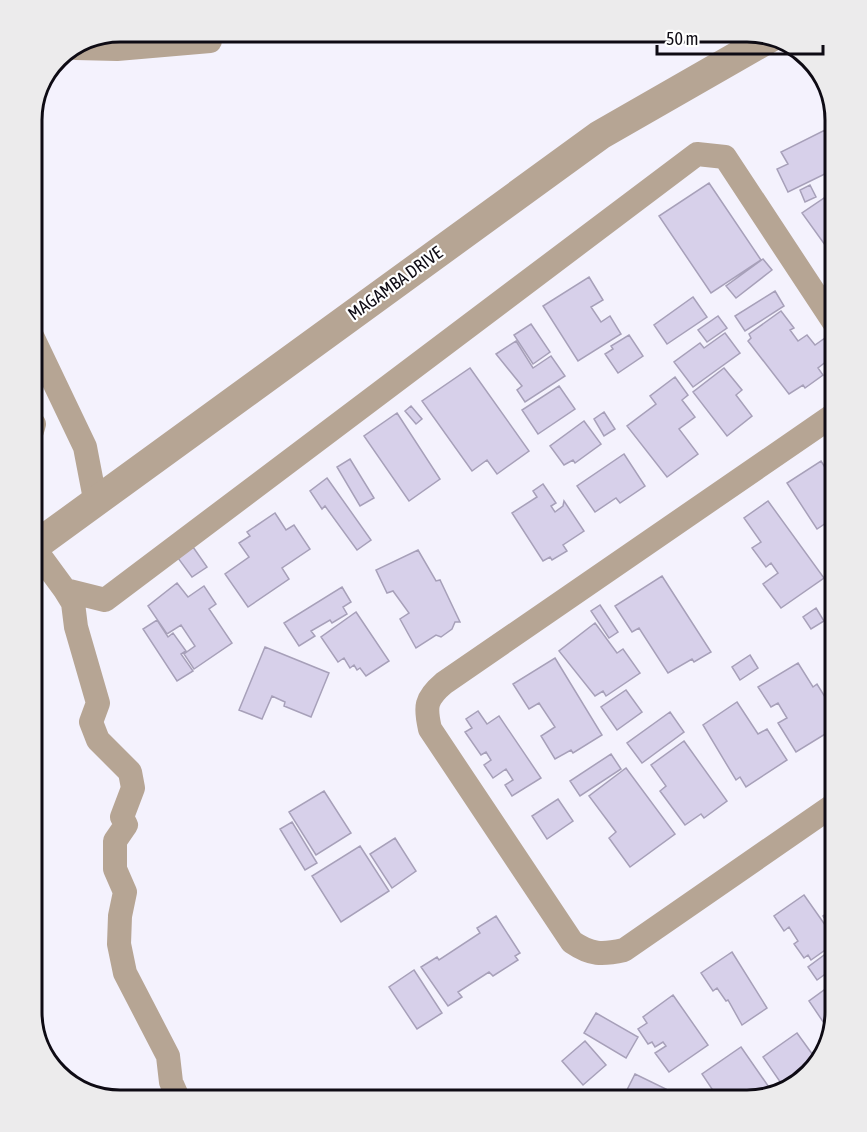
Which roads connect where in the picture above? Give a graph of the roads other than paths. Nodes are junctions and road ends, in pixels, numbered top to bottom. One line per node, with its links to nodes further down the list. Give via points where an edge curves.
1 (198, 42): 3 (street)
2 (761, 44): 7 (street, MAGAMBA DRIVE, via 600,135)
3 (90, 48)
4 (825, 307): 10 (street, via 725,157 697,154 105,600)
5 (42, 357): 7 (street, via 85,447)
6 (825, 422): 11 (street, via 444,683 431,693 426,710 430,729 572,942 601,956 624,951)
7 (95, 499): 8 (street, MAGAMBA DRIVE)
8 (42, 539)
9 (42, 560): 10 (street)
10 (65, 590): 12 (street, via 74,603 76,627 98,703 91,722 98,740 130,772 133,788 122,817 126,825 115,841 115,869 125,892 120,944 125,973 168,1056)
11 (825, 812)
12 (174, 1090)

